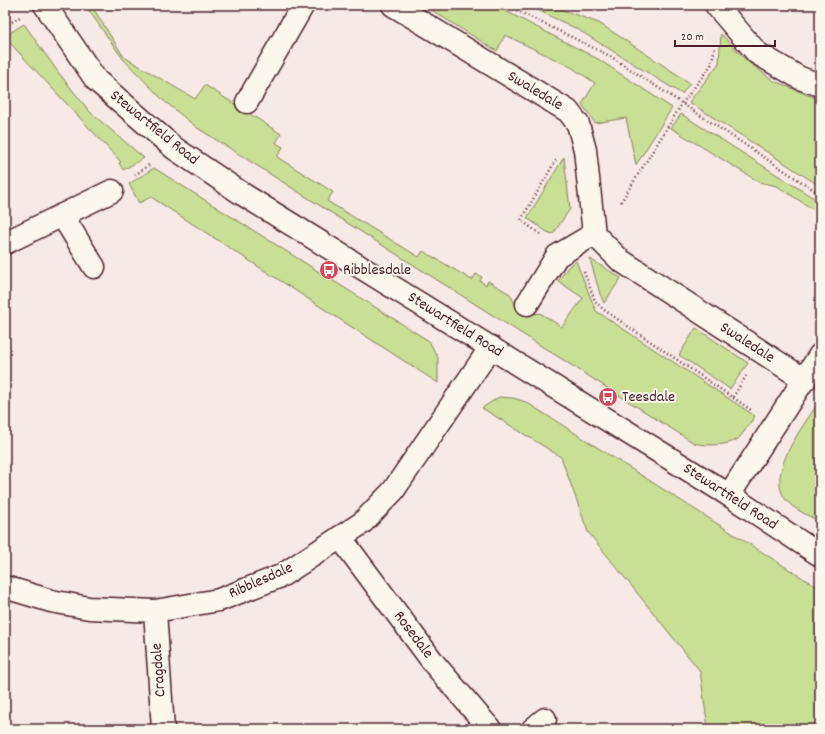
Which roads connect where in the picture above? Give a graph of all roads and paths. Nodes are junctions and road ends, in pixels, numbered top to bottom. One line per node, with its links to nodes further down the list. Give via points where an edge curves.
1 (45, 5): 10 (street, Stewartfield Road, via 96,80)
2 (303, 5): 7 (street)
3 (393, 5): 9 (street, Swaledale, via 568,111)
4 (506, 5): 8 (path, via 610,56)
5 (716, 5): 6 (street, via 757,53 800,78); 8 (path, via 715,48 711,65)
6 (820, 85)
7 (247, 102)
8 (682, 104): 12 (path); 14 (path, via 614,213)
9 (578, 124): 14 (street, Swaledale, via 585,150); 16 (path, via 521,220)
10 (174, 148): 11 (path); 19 (street, Stewartfield Road, via 244,195)
11 (112, 191): 13 (street)
12 (820, 194)
13 (62, 215): 15 (street); 17 (street)
14 (594, 234): 16 (street); 21 (street, Swaledale, via 620,260)
15 (5, 243)
16 (566, 251): 18 (street); 22 (path, via 595,301 604,310)
17 (94, 267)
18 (527, 304)
19 (491, 347): 23 (street, Stewartfield Road); 24 (street, Ribblesdale, via 393,491 362,523)
20 (820, 355): 21 (street)
21 (805, 380): 22 (street)
22 (775, 426): 23 (street)
23 (729, 495): 25 (street, Stewartfield Road)
24 (340, 537): 27 (street, Ribblesdale, via 281,576 219,600); 30 (street, Rosedale, via 436,666)
25 (820, 555)
26 (5, 587): 27 (street, Ribblesdale, via 51,601 89,608)
27 (155, 611): 29 (street, Cragdale)
28 (820, 724): 31 (path)
29 (163, 729)
30 (490, 729)
31 (816, 729)

